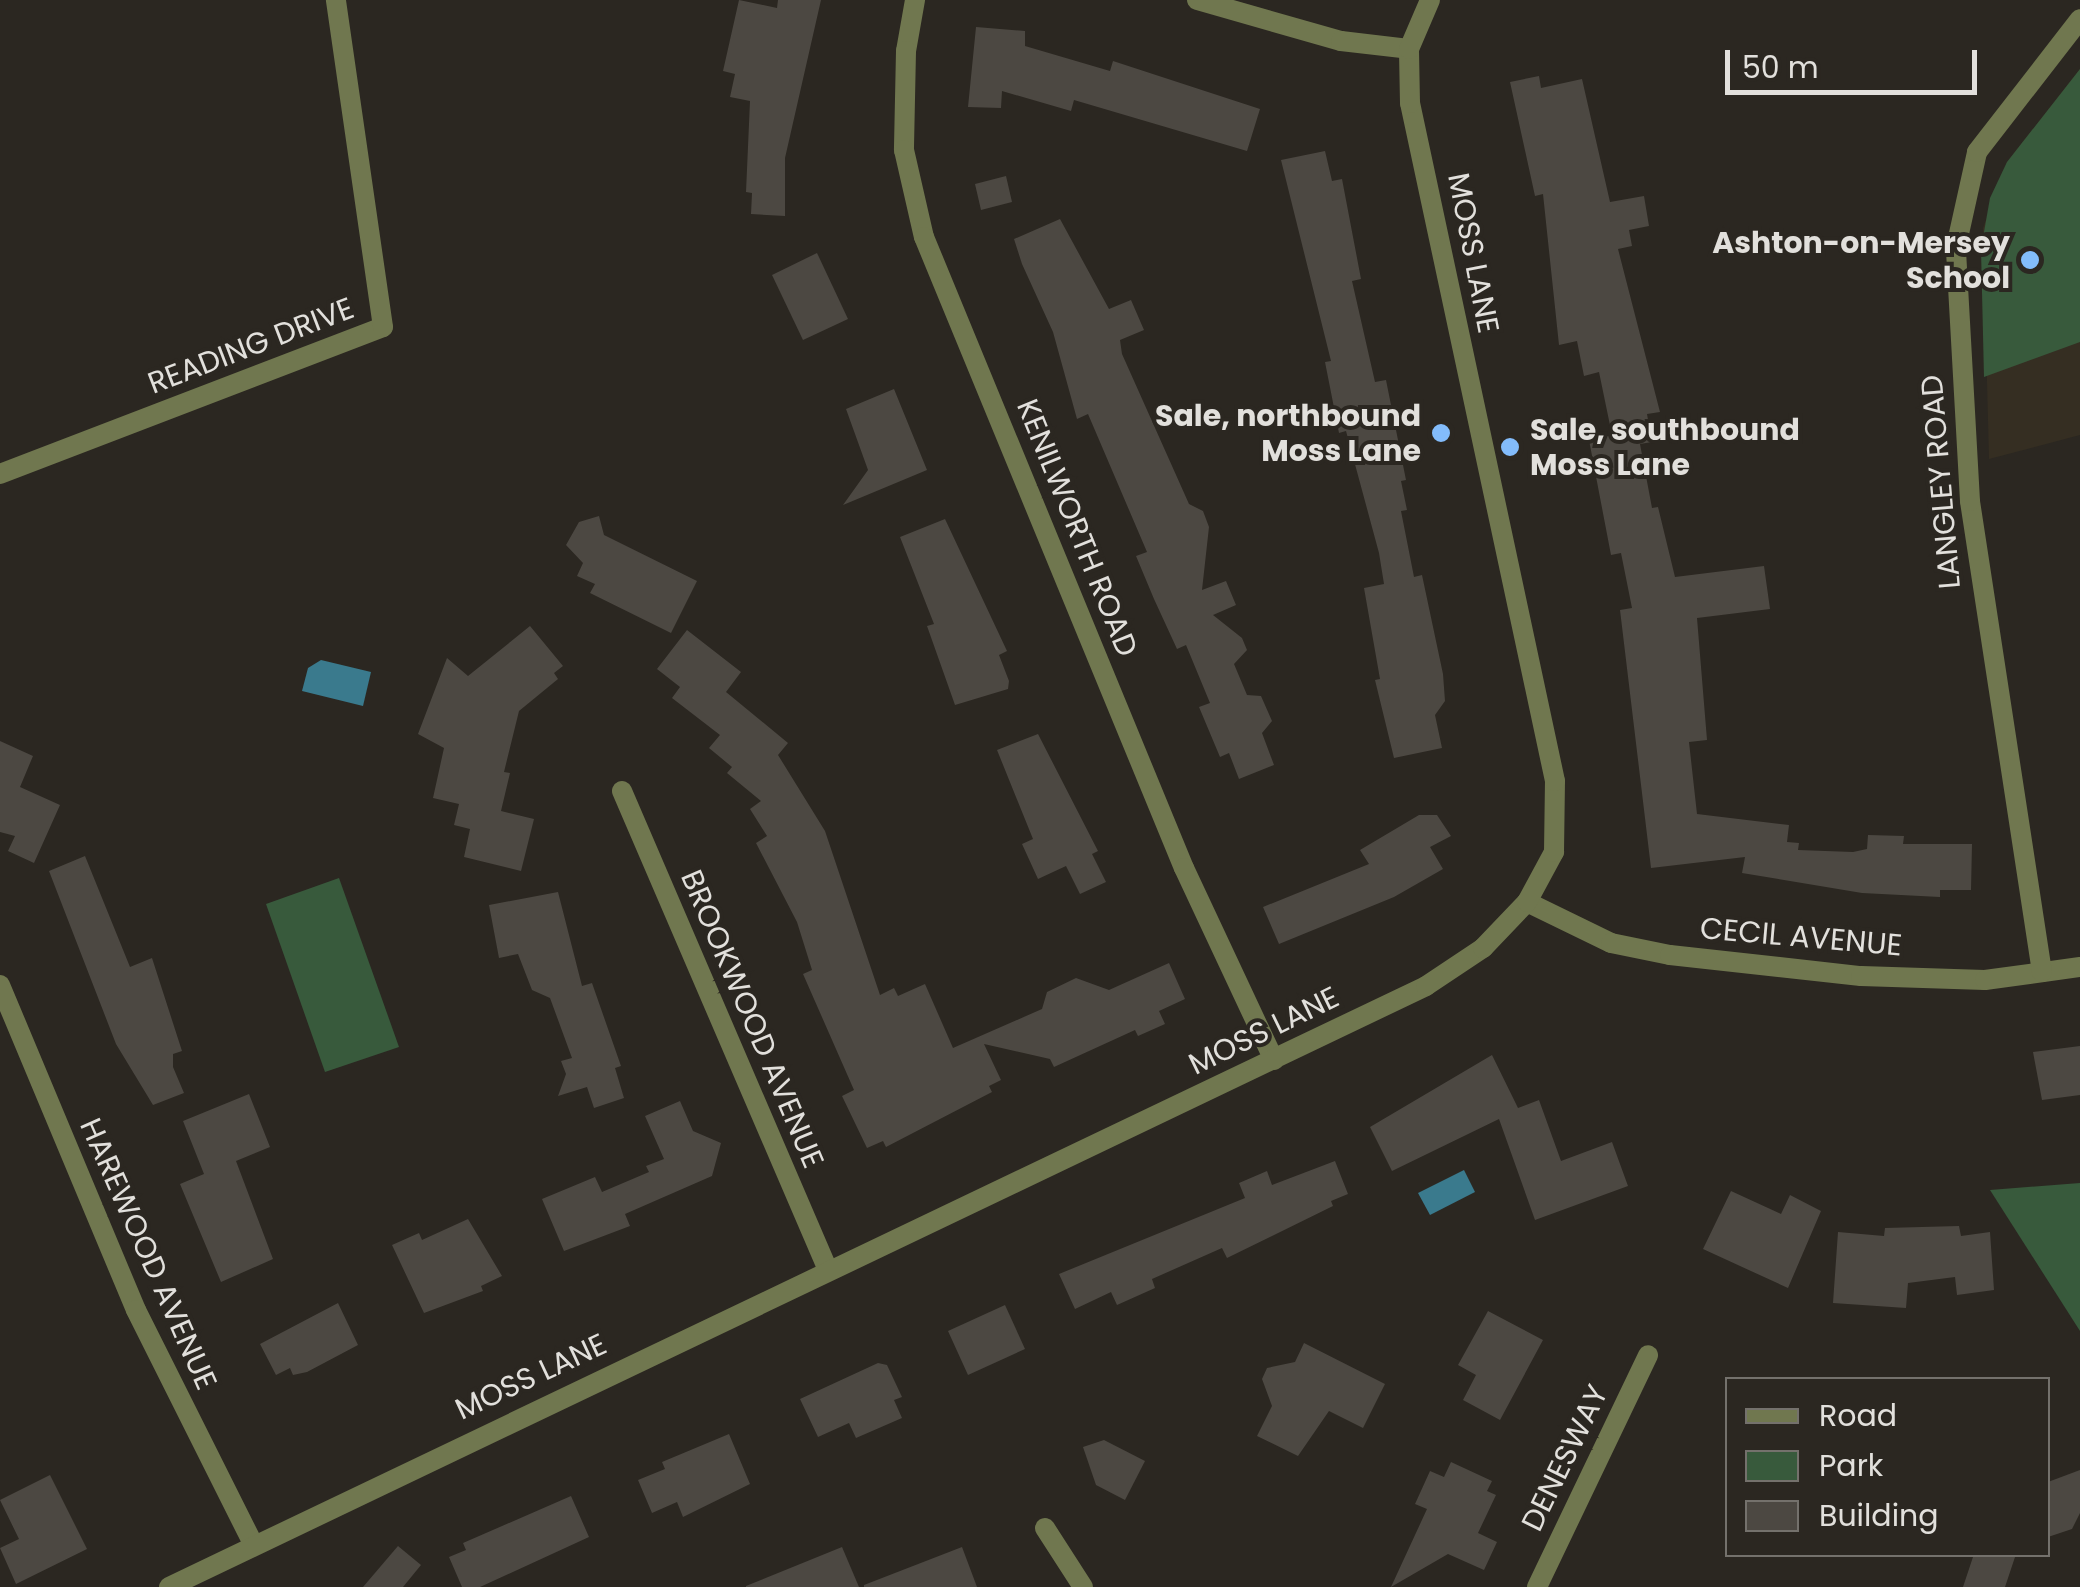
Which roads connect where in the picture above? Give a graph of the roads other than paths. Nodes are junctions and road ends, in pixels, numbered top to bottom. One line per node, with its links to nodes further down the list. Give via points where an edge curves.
1 (336, 0): 7 (street, READING DRIVE, via 382,328)
2 (915, 0): 13 (street, KENILWORTH ROAD, via 905,65 904,150 924,236 1184,868)
3 (1197, 0): 6 (street, via 1341,42)
4 (1430, 0): 6 (street, MOSS LANE)
5 (2080, 19): 11 (street, LANGLEY ROAD, via 1977,152 1956,247 1970,501)
6 (1409, 49): 9 (street, MOSS LANE, via 1410,103 1555,781 1554,852)
7 (0, 474)
8 (622, 791): 14 (street, BROOKWOOD AVENUE)
9 (1527, 902): 11 (street, CECIL AVENUE, via 1611,943 1670,955 1860,976 1985,980); 13 (street, MOSS LANE, via 1483,948 1426,986)
10 (2080, 968): 11 (street, CECIL AVENUE)
11 (2042, 972)
12 (0, 985): 17 (street, HAREWOOD AVENUE, via 136,1310)
13 (1274, 1060): 14 (street, MOSS LANE)
14 (828, 1270): 17 (street, MOSS LANE)
15 (1648, 1354): 20 (street, DENESWAY)
16 (1045, 1528): 19 (street)
17 (252, 1542): 18 (street, MOSS LANE)
18 (169, 1587)
19 (1083, 1587)
20 (1537, 1587)

